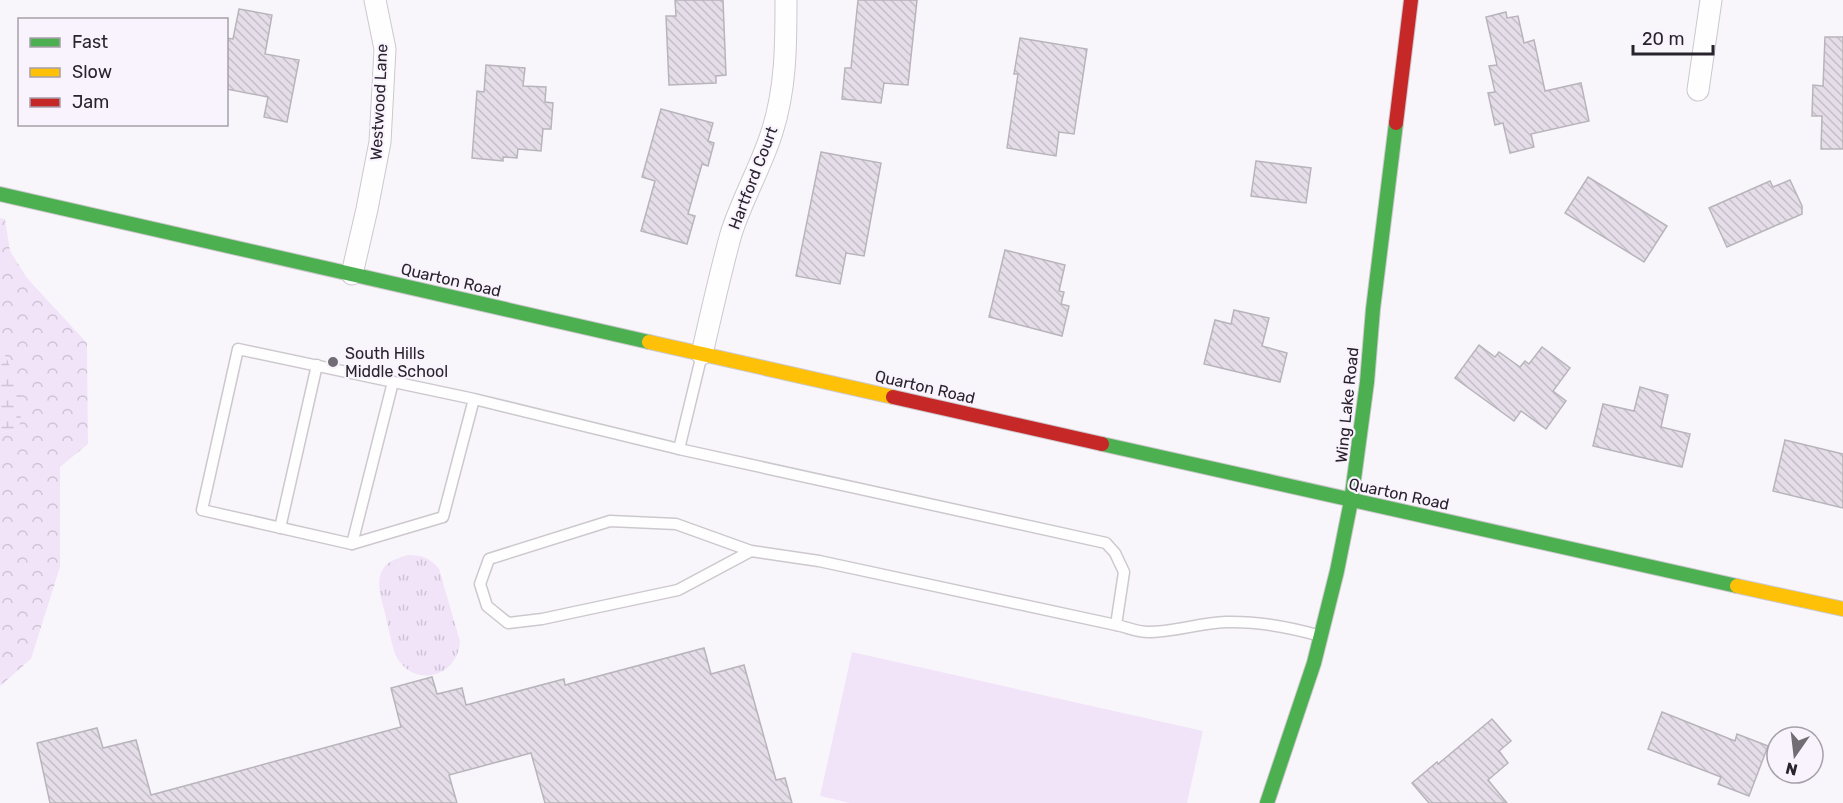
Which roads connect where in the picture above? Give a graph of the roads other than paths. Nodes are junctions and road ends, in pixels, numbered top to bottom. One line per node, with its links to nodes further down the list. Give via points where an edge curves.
1 (375, 0): 7 (street, Westwood Lane, via 385,49 380,142)
2 (786, 0): 8 (street, Hartford Court, via 786,57 775,120 731,233)
3 (1411, 0): 13 (street, Wing Lake Road)
4 (1711, 0): 5 (street)
5 (1698, 90)
6 (0, 194): 7 (street, Quarton Road)
7 (352, 274): 8 (street, Quarton Road)
8 (702, 354): 12 (lane); 13 (street, Quarton Road)
9 (317, 366): 10 (lane); 14 (lane); 14 (lane, via 238,349 202,510)
10 (393, 382): 11 (lane); 15 (lane)
11 (474, 399): 12 (lane); 15 (lane, via 443,517)
12 (679, 449): 18 (lane, via 1106,543 1124,572)
13 (1351, 501): 17 (street, Quarton Road); 19 (street, Wing Lake Road)
14 (280, 528): 15 (lane)
15 (352, 544)
16 (751, 551): 16 (lane, via 676,524 610,521 489,559 480,584 488,606 508,622 542,619 678,590); 18 (lane, via 819,561)
17 (1843, 609)
18 (1116, 625): 19 (lane, via 1145,632 1199,624 1254,622)
19 (1321, 636): 20 (street, Wing Lake Road)
20 (1267, 803)

